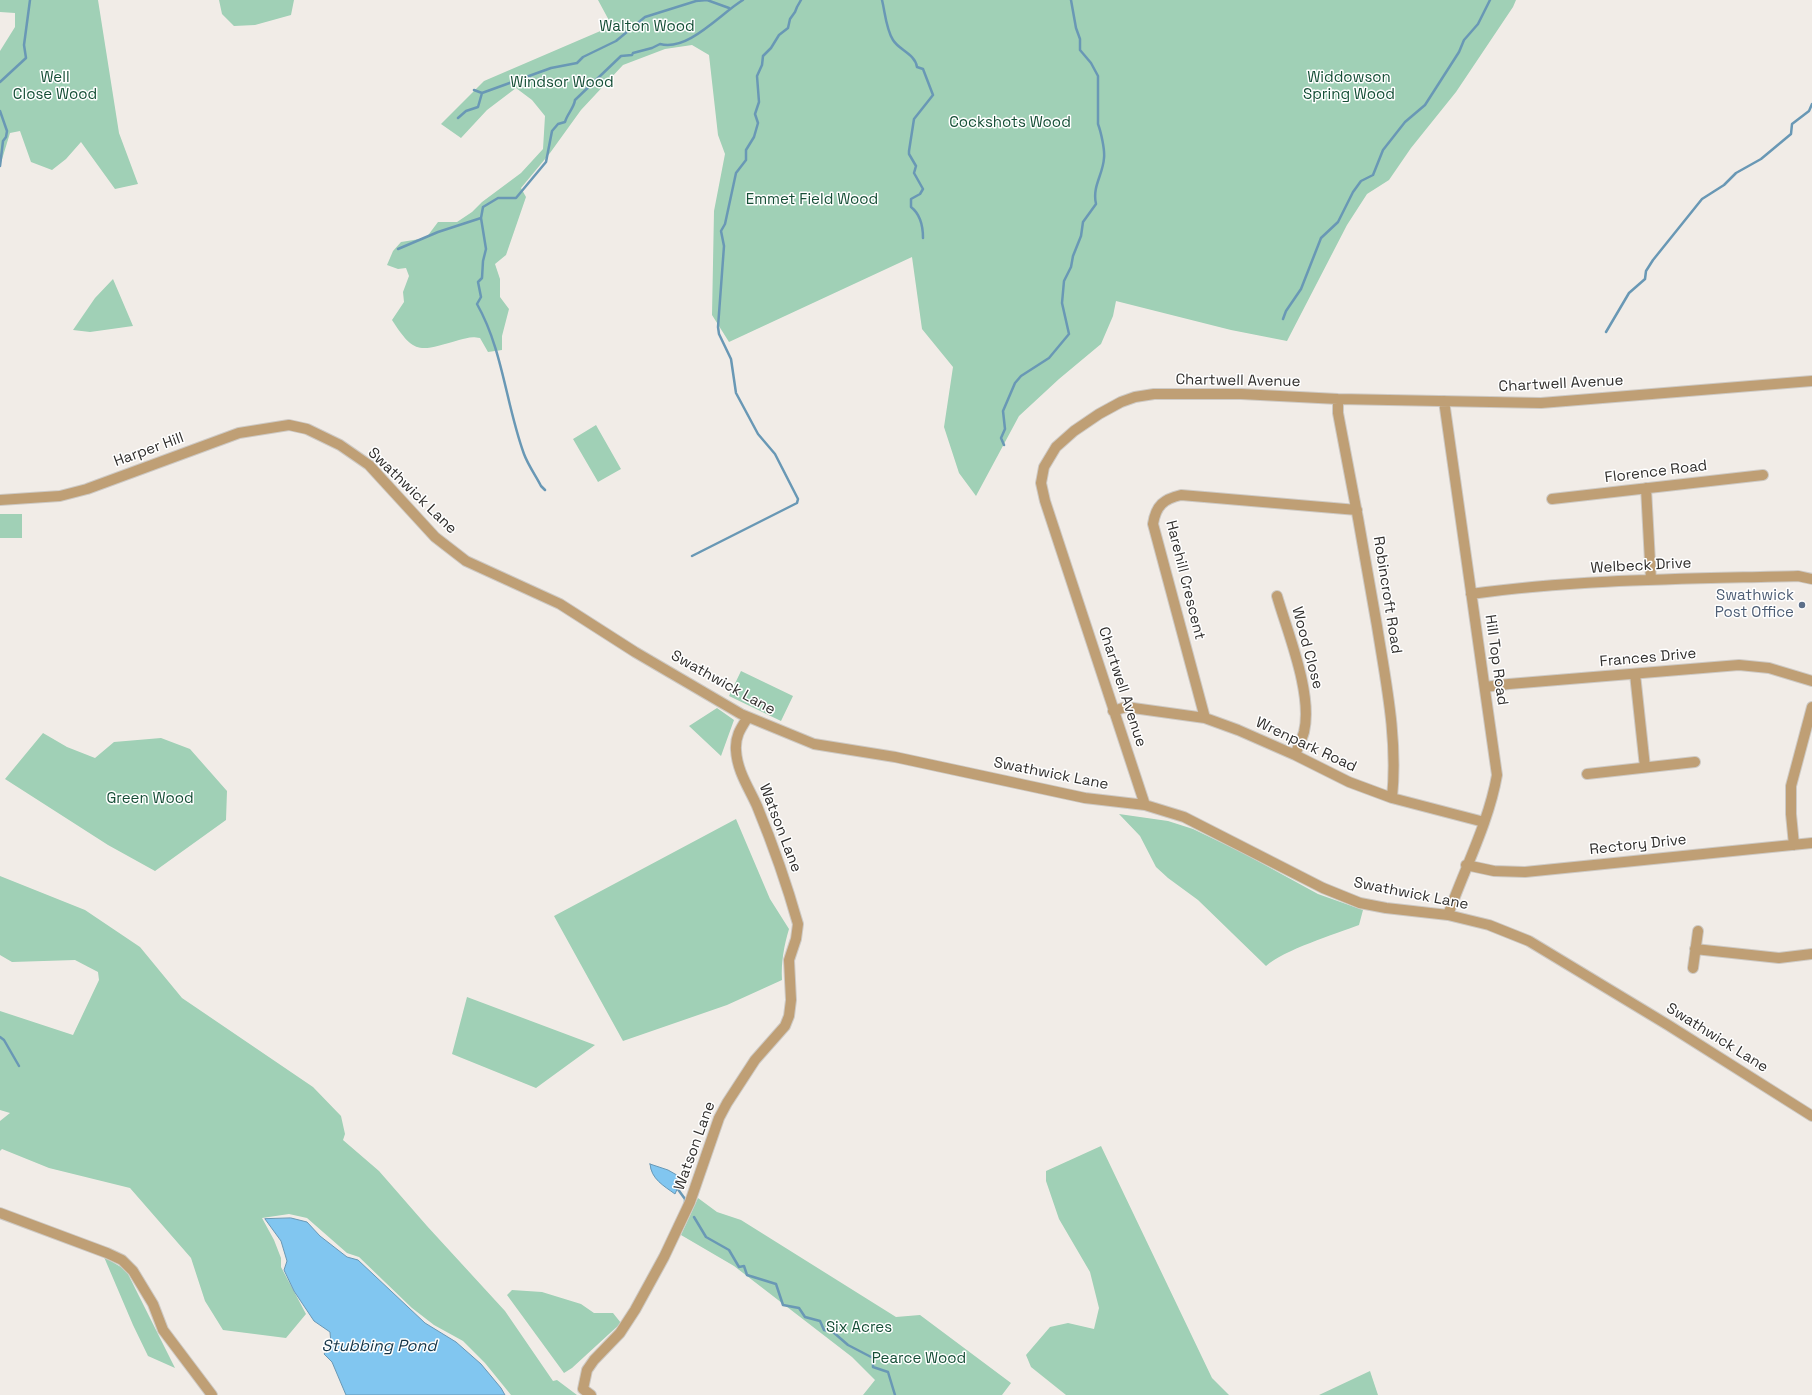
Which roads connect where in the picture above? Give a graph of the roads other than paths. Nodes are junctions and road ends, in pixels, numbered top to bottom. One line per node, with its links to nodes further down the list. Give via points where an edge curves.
1 (1812, 381): 3 (street, Chartwell Avenue, via 1541,403)
2 (1338, 399): 3 (street, Chartwell Avenue); 9 (street, Robincroft Road, via 1338,413); 18 (street, Chartwell Avenue, via 1241,394 1154,394 1135,397 1099,414 1056,447 1044,466 1041,483)
3 (1444, 401): 12 (street, Hill Top Road)
4 (307, 429): 8 (street, Harper Hill, via 289,425 239,433 87,489 60,496); 19 (street, Swathwick Lane, via 340,445 369,466 435,537 466,561 560,604 635,652)
5 (1763, 474): 6 (street, Florence Road)
6 (1646, 488): 7 (street, Florence Road); 11 (street)
7 (1552, 499)
8 (0, 500)
9 (1357, 510): 20 (street, Harehill Crescent, via 1181,496 1168,498 1155,512 1153,524); 25 (street, Robincroft Road, via 1393,722)
10 (1812, 578): 11 (street, Welbeck Drive, via 1798,576)
11 (1651, 580): 12 (street, Welbeck Drive, via 1509,589)
12 (1471, 594): 16 (street, Hill Top Road)
13 (1277, 596): 21 (street, Wood Close, via 1305,689 1304,732)
14 (1635, 674): 15 (street, Frances Drive, via 1739,665 1769,668); 16 (street, Frances Drive); 23 (street)
15 (1812, 681)
16 (1485, 688): 27 (street, Hill Top Road, via 1497,775)
17 (1812, 707): 29 (street, via 1792,786)
18 (1114, 711): 20 (street, Wrenpark Road, via 1126,707); 26 (street, Chartwell Avenue)
19 (748, 717): 26 (street, Swathwick Lane, via 814,744 895,757 1085,798); 39 (street, Watson Lane, via 736,739 741,773 757,806 798,924 789,960 789,1016 785,1026 755,1060 719,1118 690,1202 664,1257 620,1333 587,1370 583,1389)
20 (1205, 718): 21 (street, Wrenpark Road)
21 (1295, 755): 25 (street, Wrenpark Road, via 1349,782)
22 (1695, 762): 23 (street)
23 (1645, 767): 24 (street)
24 (1587, 774)
25 (1392, 798): 27 (street, Wrenpark Road)
26 (1145, 805): 31 (street, Swathwick Lane, via 1184,817 1323,888 1360,903)
27 (1484, 822): 30 (street, Hill Top Road)
28 (1812, 843): 29 (street, Rectory Drive)
29 (1794, 845): 30 (street, Rectory Drive, via 1525,872 1494,871)
30 (1466, 865): 31 (street, Hill Top Road)
31 (1448, 915): 36 (street, Swathwick Lane, via 1489,925 1529,941)
32 (1698, 931): 33 (street)
33 (1695, 950): 34 (street, via 1779,958); 35 (street)
34 (1812, 954)
35 (1693, 968)
36 (1812, 1115)
37 (0, 1213): 38 (street, via 122,1260 133,1272 153,1304 163,1330)
38 (212, 1395)
39 (590, 1395)

